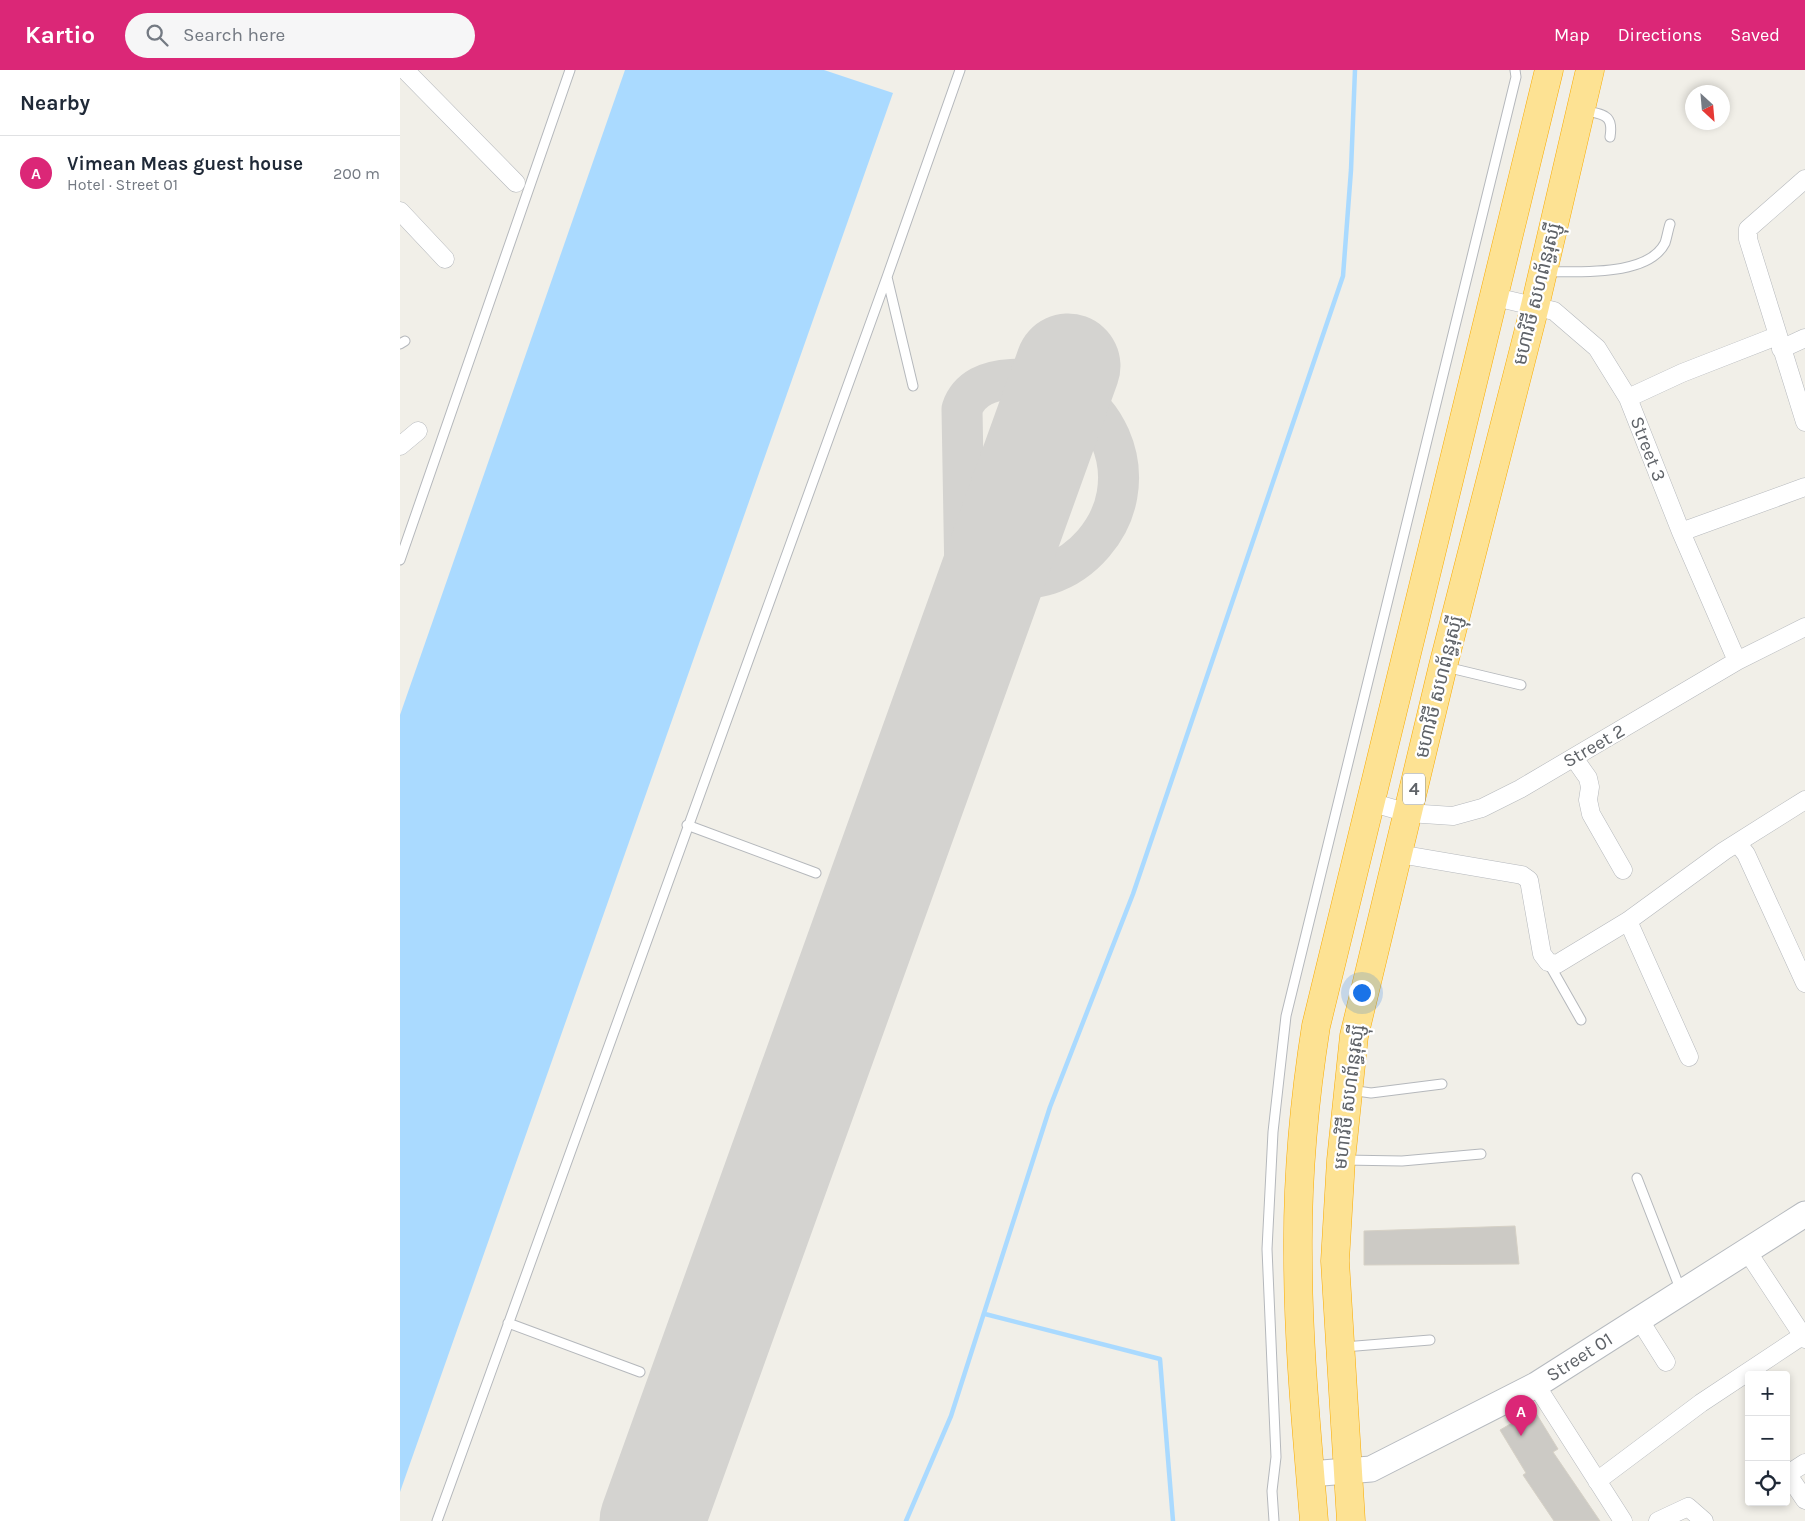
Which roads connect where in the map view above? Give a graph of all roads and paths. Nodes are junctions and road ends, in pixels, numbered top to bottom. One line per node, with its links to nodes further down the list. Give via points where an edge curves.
1 (405, 70): 10 (street)
2 (570, 70): 27 (lane)
3 (960, 70): 15 (lane)
4 (1515, 70): 70 (lane, via 1516,77 1286,1016 1274,1132 1267,1249 1276,1458 1272,1491)
5 (1549, 70): 16 (highway, មហាវិថី សហព័ន្ធរុស្ស៊ី / 4)
6 (1590, 70): 7 (highway, មហាវិថី សហព័ន្ធរុស្ស៊ី / 4)
7 (1580, 109): 8 (lane, via 1607,117 1611,122); 14 (highway, មហាវិថី សហព័ន្ធរុស្ស៊ី / 4)
8 (1610, 137)
9 (1805, 179): 19 (street, via 1748,229 1748,239)
10 (516, 183)
11 (400, 211): 13 (street)
12 (1670, 224): 14 (lane, via 1664,244 1652,256 1627,268)
13 (445, 259)
14 (1543, 272): 17 (highway, មហាវិថី សហព័ន្ធរុស្ស៊ី / 4)
15 (887, 277): 20 (lane); 36 (lane)
16 (1495, 297): 17 (street, Street 3); 34 (highway, មហាវិថី សហព័ន្ធរុស្ស៊ី / 4)
17 (1535, 306): 21 (street, Street 3, via 1554,311 1597,348); 30 (highway, មហាវិថី សហព័ន្ធរុស្ស៊ី / 4)
18 (1805, 338): 19 (street)
19 (1780, 342): 21 (street, via 1682,373); 22 (street)
20 (913, 386)
21 (1628, 398): 26 (street, Street 3)
22 (1805, 422)
23 (418, 431): 24 (street)
24 (400, 446)
25 (1805, 488): 26 (street)
26 (1681, 532): 29 (street, Street 3)
27 (400, 560)
28 (1805, 628): 29 (street, Street 2)
29 (1737, 661): 32 (street, Street 2)
30 (1443, 666): 31 (lane); 35 (highway, មហាវិថី សហព័ន្ធរុស្ស៊ី / 4)
31 (1521, 685)
32 (1574, 758): 35 (street, Street 2, via 1482,808 1453,816); 39 (street, via 1588,778 1591,814)
33 (1805, 800): 37 (street)
34 (1370, 802): 35 (street, Street 2); 65 (highway, មហាវិថី សហព័ន្ធរុស្ស៊ី / 4, via 1316,1026 1307,1084 1298,1254)
35 (1408, 813): 38 (highway, មហាវិថី សហព័ន្ធរុស្ស៊ី / 4)
36 (687, 825): 40 (lane); 55 (lane)
37 (1738, 844): 41 (street); 43 (street, via 1746,854)
38 (1399, 854): 42 (street, via 1522,875 1529,880 1542,954); 47 (highway, មហាវិថី សហព័ន្ធរុស្ស៊ី / 4, via 1354,1036)
39 (1623, 870)
40 (816, 873)
41 (1628, 921): 42 (street, via 1557,964); 45 (street)
42 (1548, 962): 44 (lane)
43 (1805, 983)
44 (1582, 1020)
45 (1689, 1057)
46 (1442, 1084): 47 (lane, via 1371,1093)
47 (1348, 1090): 49 (highway, មហាវិថី សហព័ន្ធរុស្ស៊ី / 4)
48 (1481, 1154): 49 (lane, via 1402,1161)
49 (1341, 1160): 58 (highway, មហាវិថី សហព័ន្ធរុស្ស៊ី / 4, via 1335,1261)
50 (1636, 1178): 53 (lane)
51 (1805, 1214): 52 (street, Street 01)
52 (1747, 1251): 53 (street, Street 01); 56 (street)
53 (1682, 1292): 54 (street, Street 01)
54 (1639, 1319): 59 (street); 61 (street, Street 01)
55 (508, 1324): 60 (lane); 69 (lane)
56 (1804, 1337): 67 (street, via 1701,1403)
57 (1430, 1340): 58 (lane)
58 (1339, 1347): 63 (highway, មហាវិថី សហព័ន្ធរុស្ស៊ី / 4)
59 (1666, 1362)
60 (640, 1372)
61 (1536, 1385): 63 (street, Street 01, via 1371,1469); 67 (street)
62 (1805, 1463): 64 (street)
63 (1347, 1471): 65 (street, Street 01); 72 (highway, មហាវិថី សហព័ន្ធរុស្ស៊ី / 4)
64 (1790, 1471)
65 (1310, 1474): 71 (highway, មហាវិថី សហព័ន្ធរុស្ស៊ី / 4)
66 (1790, 1478): 68 (street)
67 (1596, 1481): 73 (street)
68 (1805, 1500)
69 (437, 1521)
70 (1274, 1521)
71 (1314, 1521)
72 (1351, 1521)
73 (1623, 1521)
74 (1658, 1521): 75 (street, via 1688,1507)
75 (1704, 1521)

